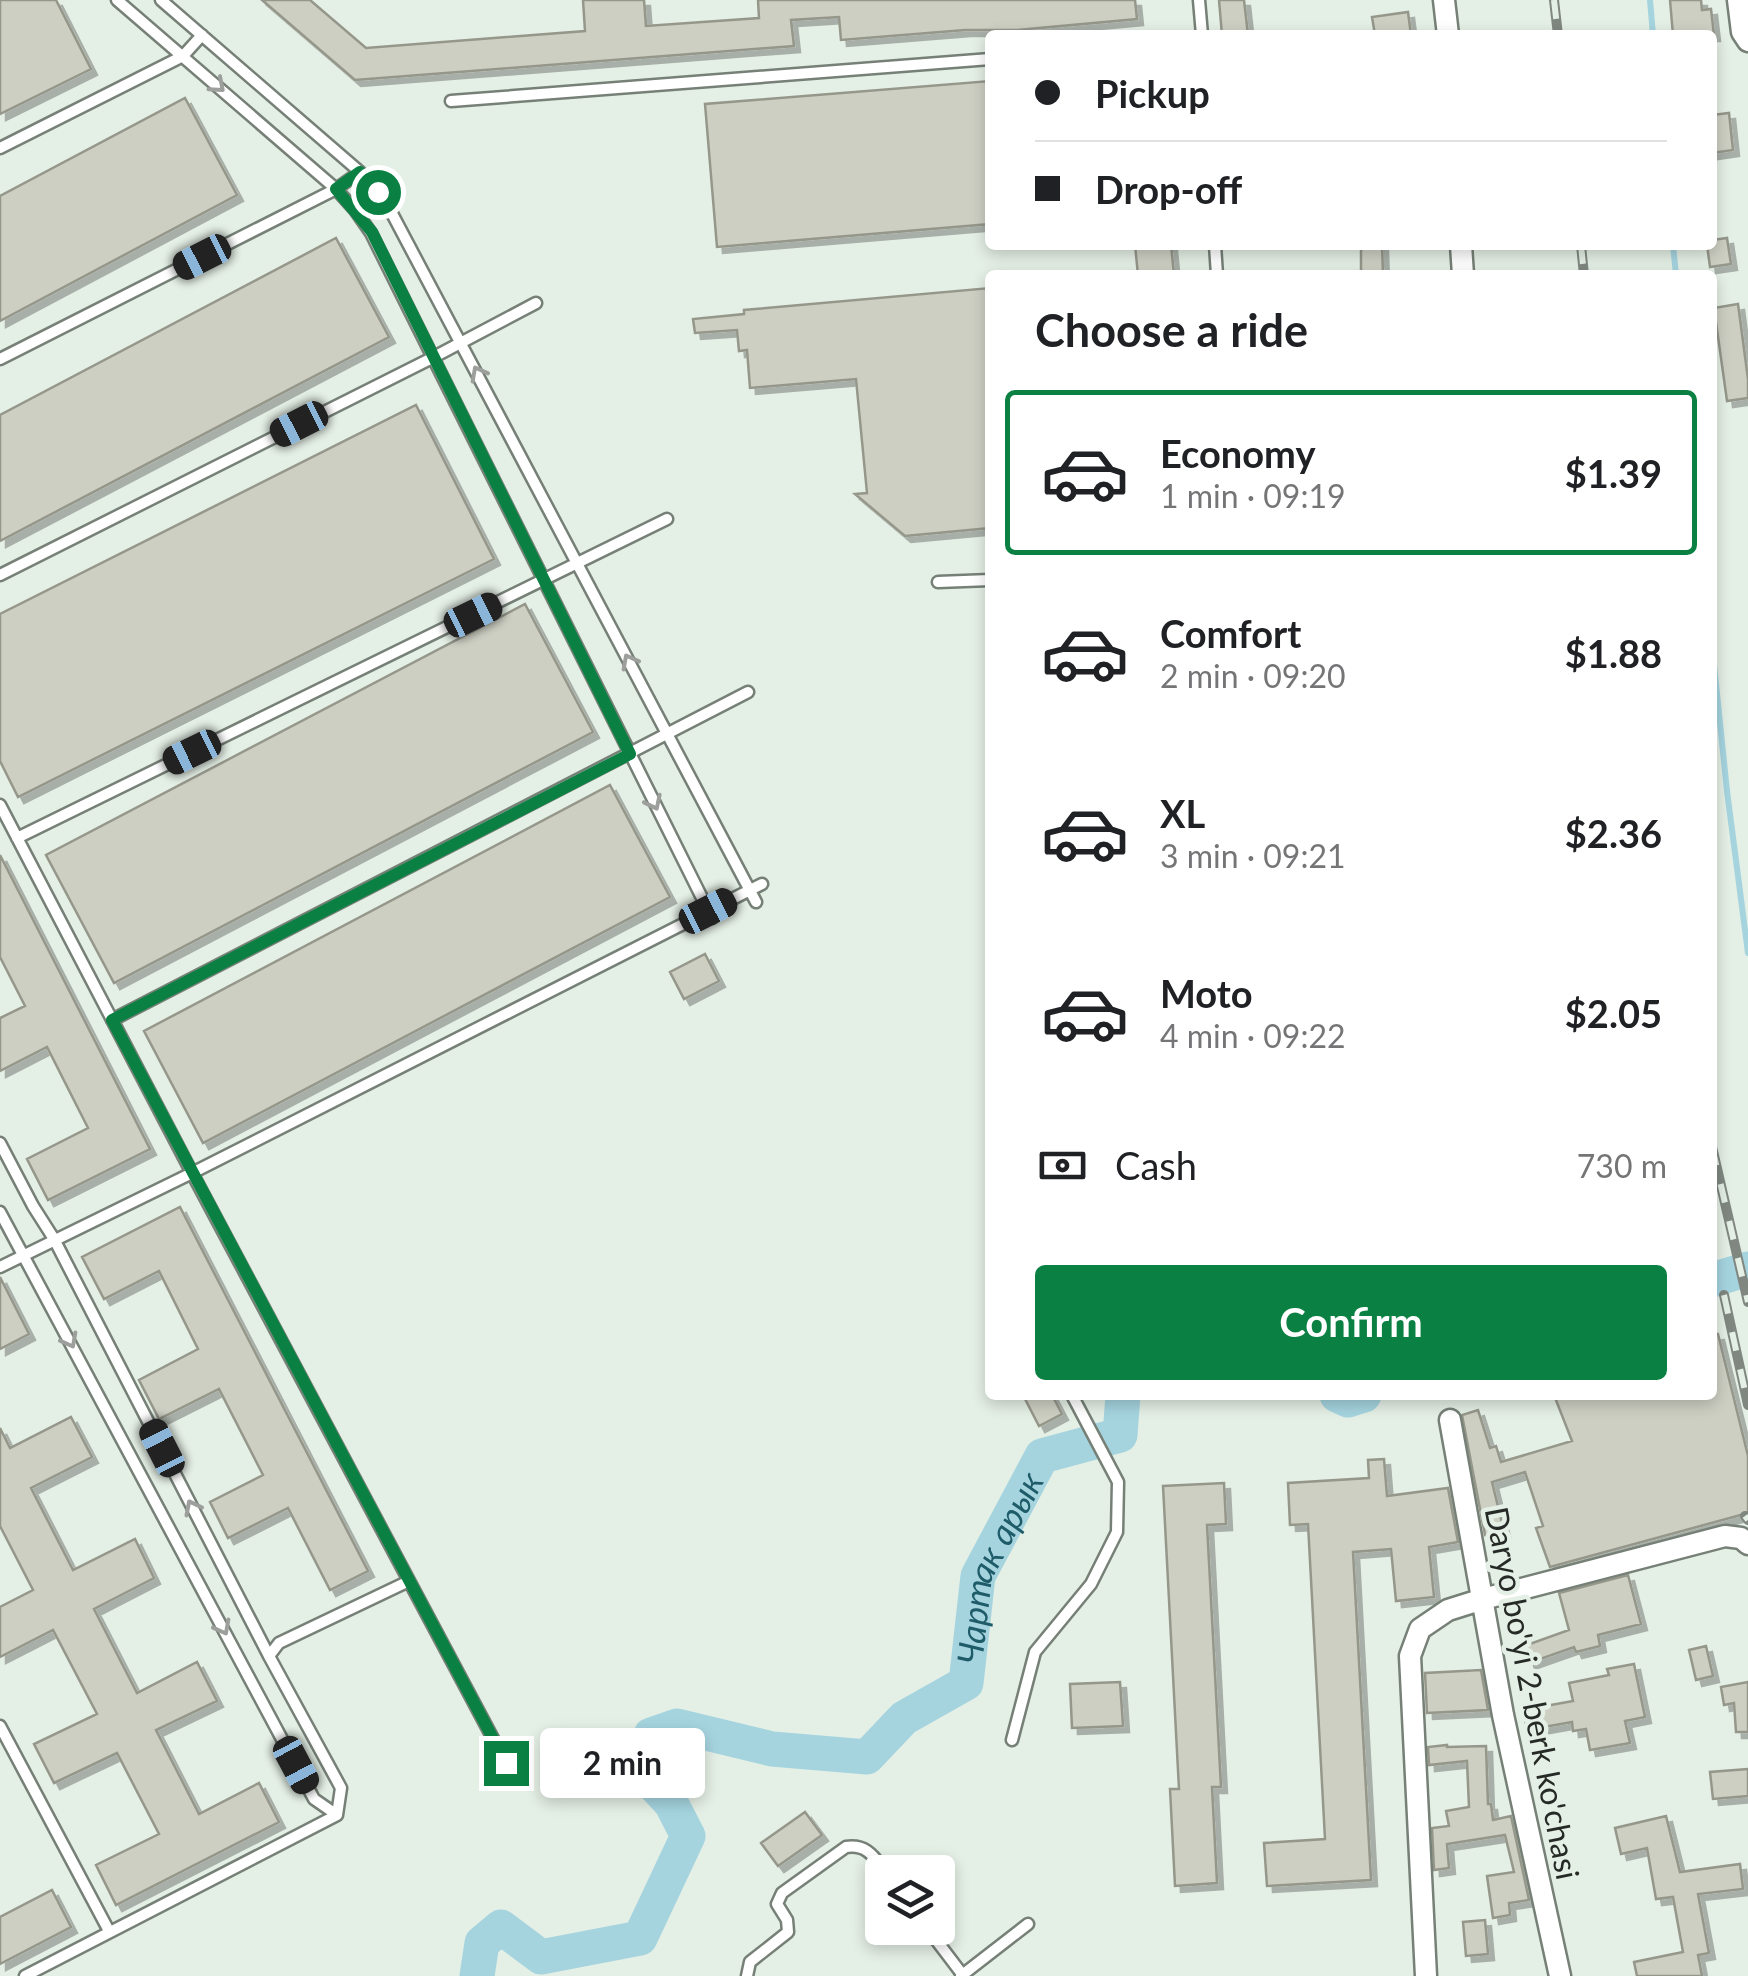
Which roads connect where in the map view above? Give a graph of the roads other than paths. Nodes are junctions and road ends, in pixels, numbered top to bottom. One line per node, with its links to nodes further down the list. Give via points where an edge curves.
1 (117, 0): 10 (lane)
2 (161, 0): 8 (lane)
3 (1199, 0): 6 (lane)
4 (1444, 0): 7 (street)
5 (1738, 0): 9 (street)
6 (1202, 30)
7 (1447, 30)
8 (202, 35): 10 (lane); 14 (lane)
9 (1748, 41)
10 (183, 56): 13 (lane); 15 (lane, one-way to 15)
11 (985, 59): 12 (lane)
12 (451, 101)
13 (0, 148)
14 (360, 172): 15 (lane); 17 (lane, via 395,216)
15 (336, 189): 18 (lane, via 372,232); 19 (lane)
16 (536, 303): 17 (lane)
17 (462, 342): 18 (lane); 21 (lane, one-way to 17)
18 (432, 358): 22 (lane); 24 (lane)
19 (0, 359)
20 (667, 519): 21 (lane)
21 (578, 564): 24 (lane); 27 (lane, one-way to 21)
22 (0, 575)
23 (985, 580): 25 (lane)
24 (544, 581): 28 (lane); 30 (lane)
25 (938, 582)
26 (748, 692): 27 (lane)
27 (668, 734): 28 (lane); 32 (lane)
28 (630, 754): 34 (lane, one-way to 34); 35 (lane)
29 (0, 805): 30 (lane)
30 (17, 838): 35 (lane)
31 (762, 884): 32 (lane)
32 (750, 890): 33 (lane); 34 (lane)
33 (756, 902)
34 (710, 914): 37 (lane)
35 (112, 1020): 37 (lane)
36 (0, 1143): 39 (lane)
37 (192, 1173): 39 (lane); 45 (lane)
38 (0, 1212): 40 (lane)
39 (54, 1240): 40 (lane); 47 (lane, one-way to 39)
40 (24, 1255): 41 (lane); 51 (lane, one-way to 51, via 314,1799)
41 (0, 1267)
42 (1074, 1400): 49 (lane, via 1118,1482 1116,1532 1091,1584 1036,1652)
43 (1450, 1420): 46 (street, Daryo bo'yi 2-berk ko'chasi)
44 (1748, 1544): 46 (street, via 1725,1536)
45 (409, 1581): 47 (lane, via 279,1644); 50 (lane)
46 (1483, 1599): 59 (street, via 1448,1610 1420,1630 1410,1656); 60 (street, Daryo bo'yi 2-berk ko'chasi)
47 (269, 1656): 51 (lane, via 341,1788)
48 (0, 1726): 54 (lane)
49 (1012, 1740)
50 (506, 1763)
51 (337, 1815): 54 (lane)
52 (870, 1855): 58 (lane, via 857,1845 846,1847 782,1893 777,1904 788,1932 750,1962)
53 (1028, 1924): 56 (lane)
54 (109, 1931): 57 (lane)
55 (939, 1945): 56 (lane)
56 (961, 1975)
57 (25, 1976)
58 (748, 1976)
59 (1426, 1976)
60 (1560, 1976)

